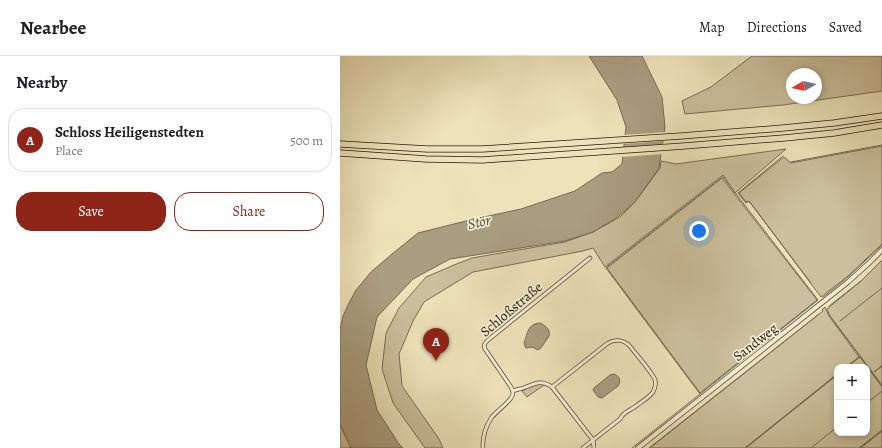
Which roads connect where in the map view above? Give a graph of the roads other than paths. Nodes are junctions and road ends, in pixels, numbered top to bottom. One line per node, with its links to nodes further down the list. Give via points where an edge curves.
1 (882, 116): 3 (highway, via 783,128 482,149)
2 (882, 125): 4 (highway, via 784,138 482,160)
3 (340, 144)
4 (340, 153)
5 (882, 250): 13 (street, Sandweg, via 828,298)
6 (590, 258): 8 (street, Schloßstraße, via 485,344 485,350)
7 (552, 387): 8 (street, via 536,383); 9 (street); 9 (street, via 614,341 629,345 653,376 655,386 651,394 634,408 626,411 620,419)
8 (513, 391): 10 (street, via 513,396 488,424 482,439)
9 (593, 440): 11 (street); 12 (street)
10 (483, 448)
11 (583, 448)
12 (594, 448)
13 (638, 448)

